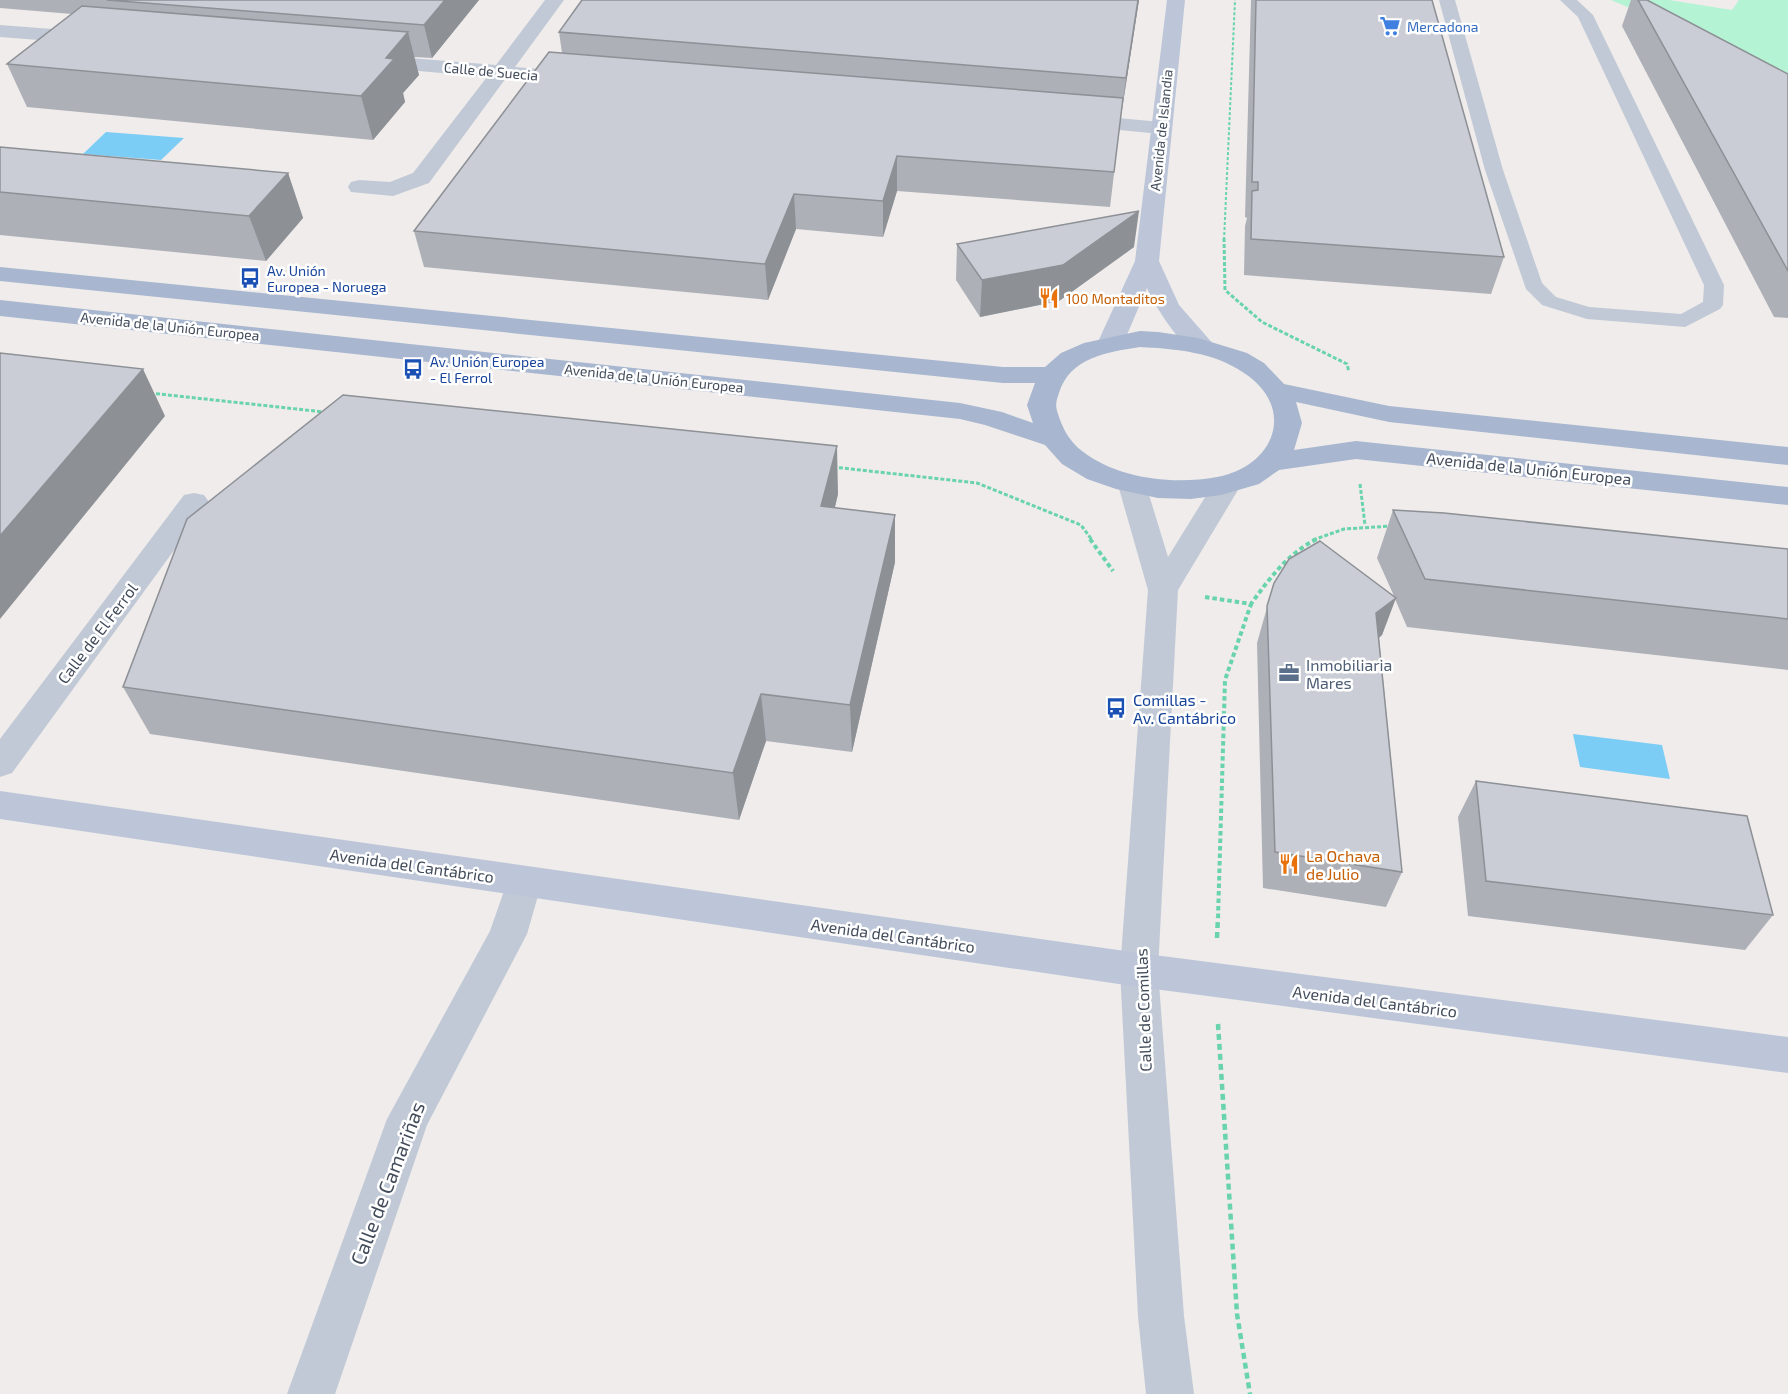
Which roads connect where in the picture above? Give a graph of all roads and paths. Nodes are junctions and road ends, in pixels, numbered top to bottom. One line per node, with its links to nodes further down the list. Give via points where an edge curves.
1 (555, 0): 9 (street)
2 (1176, 0): 12 (street, Avenida de Islandia)
3 (1235, 0): 22 (path, via 1222,266 1225,290 1262,322 1347,364)
4 (1447, 0): 5 (lane, via 1494,170 1533,285 1549,301 1587,313 1685,321 1713,305 1714,285 1585,15)
5 (1568, 0)
6 (0, 31): 7 (street)
7 (107, 40)
8 (357, 60): 9 (street, Calle de Suecia)
9 (499, 72): 10 (street, Calle de Suecia); 13 (street, via 421,178 393,189)
10 (594, 80)
11 (1055, 118): 12 (street)
12 (1161, 128): 14 (street, Avenida de Islandia)
13 (358, 187)
14 (1147, 261): 17 (street, Avenida de Islandia); 18 (street, via 1168,308)
15 (0, 273): 19 (main road, via 1003,375)
16 (0, 308): 24 (main road, Avenida de la Unión Europea, via 960,411)
17 (1110, 344): 18 (main road, via 1140,339); 19 (main road, via 1077,356)
18 (1202, 346): 20 (main road, via 1245,363)
19 (1053, 375): 24 (main road, via 1041,405)
20 (1277, 390): 22 (main road); 27 (main road, via 1288,414 1287,440)
21 (143, 392): 23 (path)
22 (1355, 407): 26 (main road, via 1389,414)
23 (334, 413)
24 (1053, 439): 29 (main road, via 1085,466)
25 (1356, 450): 27 (main road, Avenida de la Unión Europea); 31 (main road, Avenida de la Unión Europea); 33 (path)
26 (1788, 456)
27 (1270, 462): 30 (main road, via 1252,476)
28 (822, 466): 35 (path, via 977,483 1081,525 1123,585)
29 (1132, 485): 30 (main road, via 1181,491); 35 (street, Calle de Comillas)
30 (1227, 485): 35 (street, Calle de Comillas)
31 (1788, 496)
32 (194, 502): 36 (street, Calle de El Ferrol)
33 (1365, 525): 34 (path); 35 (path, via 1329,531 1300,546 1272,573 1251,604)
34 (1396, 526)
35 (1163, 590): 39 (street, Calle de Comillas)
36 (0, 764)
37 (0, 805): 38 (street, Avenida del Cantábrico)
38 (524, 882): 39 (street, Avenida del Cantábrico); 41 (street, Calle de Camariñas, via 508,934 408,1119)
39 (1138, 970): 40 (street, Avenida del Cantábrico); 42 (street, Calle de Comillas, via 1161,1316)
40 (1788, 1055)
41 (310, 1394)
42 (1170, 1394)

